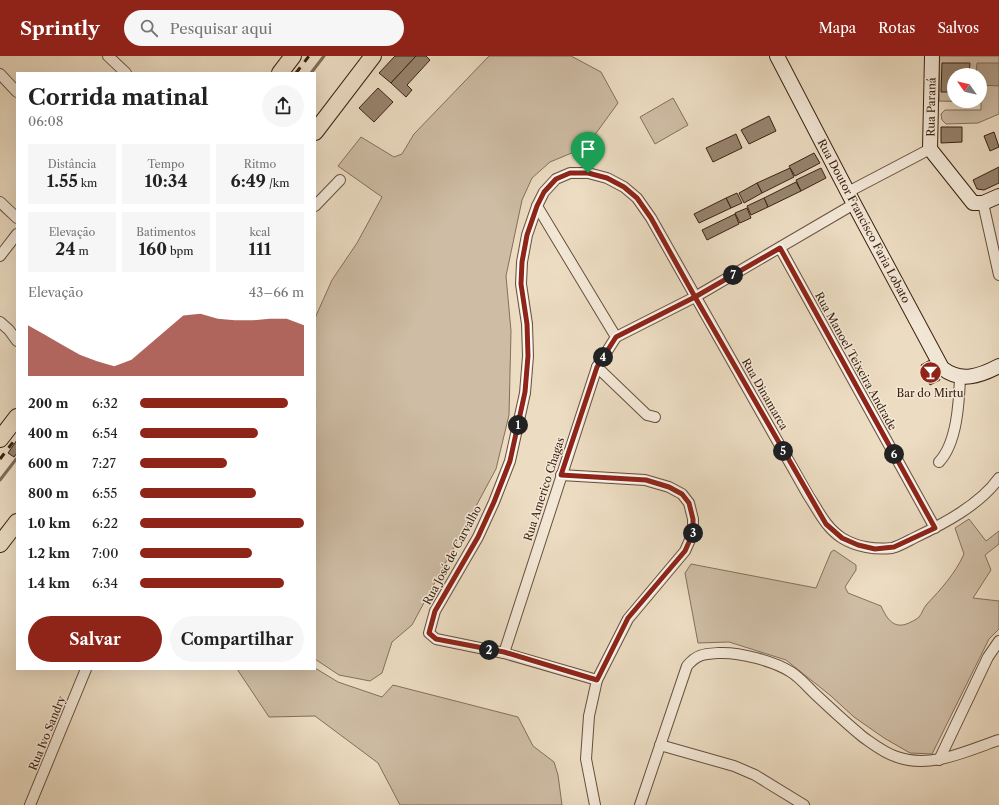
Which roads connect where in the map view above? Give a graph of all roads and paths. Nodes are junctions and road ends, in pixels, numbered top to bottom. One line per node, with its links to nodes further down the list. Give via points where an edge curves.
1 (108, 56): 6 (street)
2 (293, 56): 7 (main road)
3 (373, 56): 10 (main road)
4 (777, 56): 14 (street, Rua Doutor Francisco Faria Lobato)
5 (932, 56): 11 (street, Rua Paraná)
6 (125, 72)
7 (281, 72)
8 (0, 74): 9 (street)
9 (16, 91)
10 (316, 131)
11 (930, 149): 14 (street); 16 (street, Rua Paraná, via 973,203)
12 (340, 180): 17 (street)
13 (999, 196): 16 (street)
14 (851, 198): 21 (street); 30 (street, Rua Doutor Francisco Faria Lobato, via 942,368)
15 (0, 202): 19 (street)
16 (983, 203): 23 (street)
17 (316, 205)
18 (537, 206): 24 (street, Rua José de Carvalho, via 544,192 556,179 570,173 588,173 607,178 624,187 637,198 651,218); 26 (street); 41 (street, Rua José de Carvalho, via 527,235 522,262 521,284 527,324 528,356 525,392 510,461 478,537 435,611 429,633 436,639)
19 (16, 217)
20 (16, 235): 22 (street)
21 (780, 248): 24 (street); 38 (street, Rua Manoel Teixeira Andrade)
22 (0, 256)
23 (999, 275)
24 (695, 297): 26 (street); 38 (street, Rua Dinamarca, via 826,524 842,538 875,549 894,547)
25 (0, 322): 27 (street)
26 (616, 337): 29 (street, Rua Americo Chagas)
27 (16, 340)
28 (999, 366): 30 (street, via 985,374)
29 (597, 367): 31 (street, via 647,415); 35 (street, Rua Americo Chagas)
30 (960, 378): 34 (street, via 959,406 945,456)
31 (655, 417)
32 (16, 418): 33 (main road)
33 (0, 439)
34 (939, 462)
35 (561, 475): 41 (street, Rua Americo Chagas); 43 (street, via 646,480 669,487 682,494 689,503 693,519 693,533 685,551 628,618)
36 (999, 478): 38 (street, via 974,503)
37 (16, 523): 39 (main road)
38 (935, 528)
39 (0, 544)
40 (999, 641): 46 (street, via 988,657)
41 (504, 652): 43 (street)
42 (86, 670): 47 (street, Rua Ivo Sandry)
43 (597, 680): 48 (street, via 589,716 586,759)
44 (999, 740): 46 (street)
45 (660, 745): 46 (street, via 688,666 694,658 705,654 724,653 742,655 792,672 846,723 877,747 896,757 908,760); 49 (street); 50 (street, via 734,766 755,775)
46 (939, 760)
47 (30, 805)
48 (595, 805)
49 (640, 805)
50 (804, 805)

